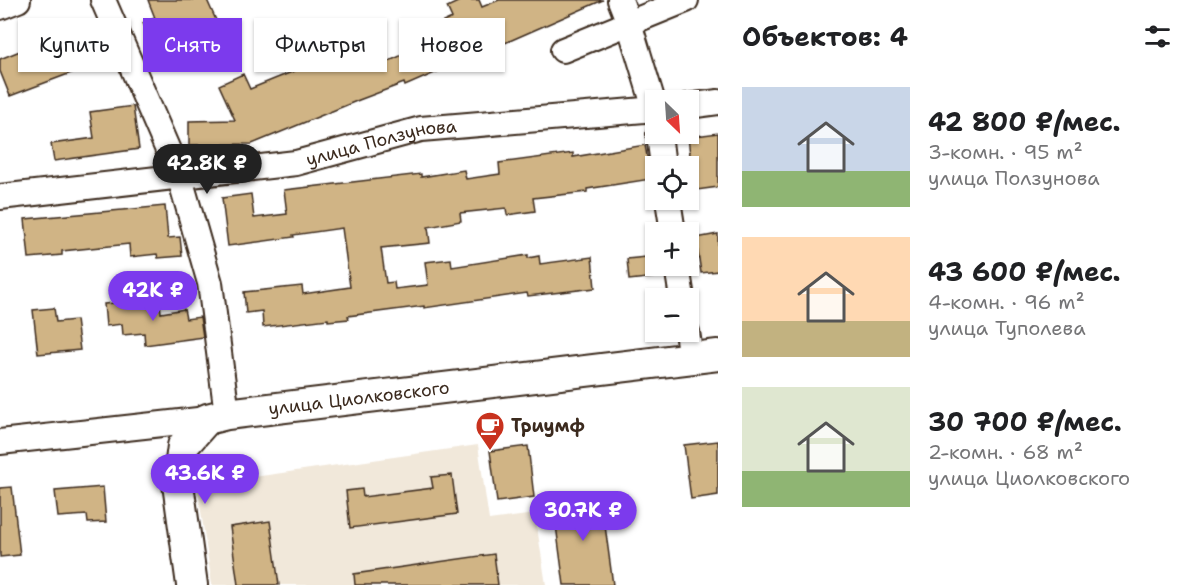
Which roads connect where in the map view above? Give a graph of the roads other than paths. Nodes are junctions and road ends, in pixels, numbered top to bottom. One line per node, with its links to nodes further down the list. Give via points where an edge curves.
1 (18, 0): 5 (street)
2 (103, 0): 12 (street)
3 (620, 0): 6 (street)
4 (686, 0): 6 (street)
5 (0, 7)
6 (629, 23): 7 (street); 8 (street)
7 (563, 50)
8 (649, 90)
9 (718, 102): 10 (street)
10 (699, 105)
11 (645, 111): 12 (street, улица Ползунова, via 421,129 296,163)
12 (180, 178): 13 (street, улица Ползунова); 15 (street, via 210,283)
13 (0, 197)
14 (699, 348): 15 (street, улица Циолковского)
15 (217, 416): 16 (street, улица Циолковского); 17 (street, via 183,446 178,484)
16 (0, 442)
17 (192, 585)

